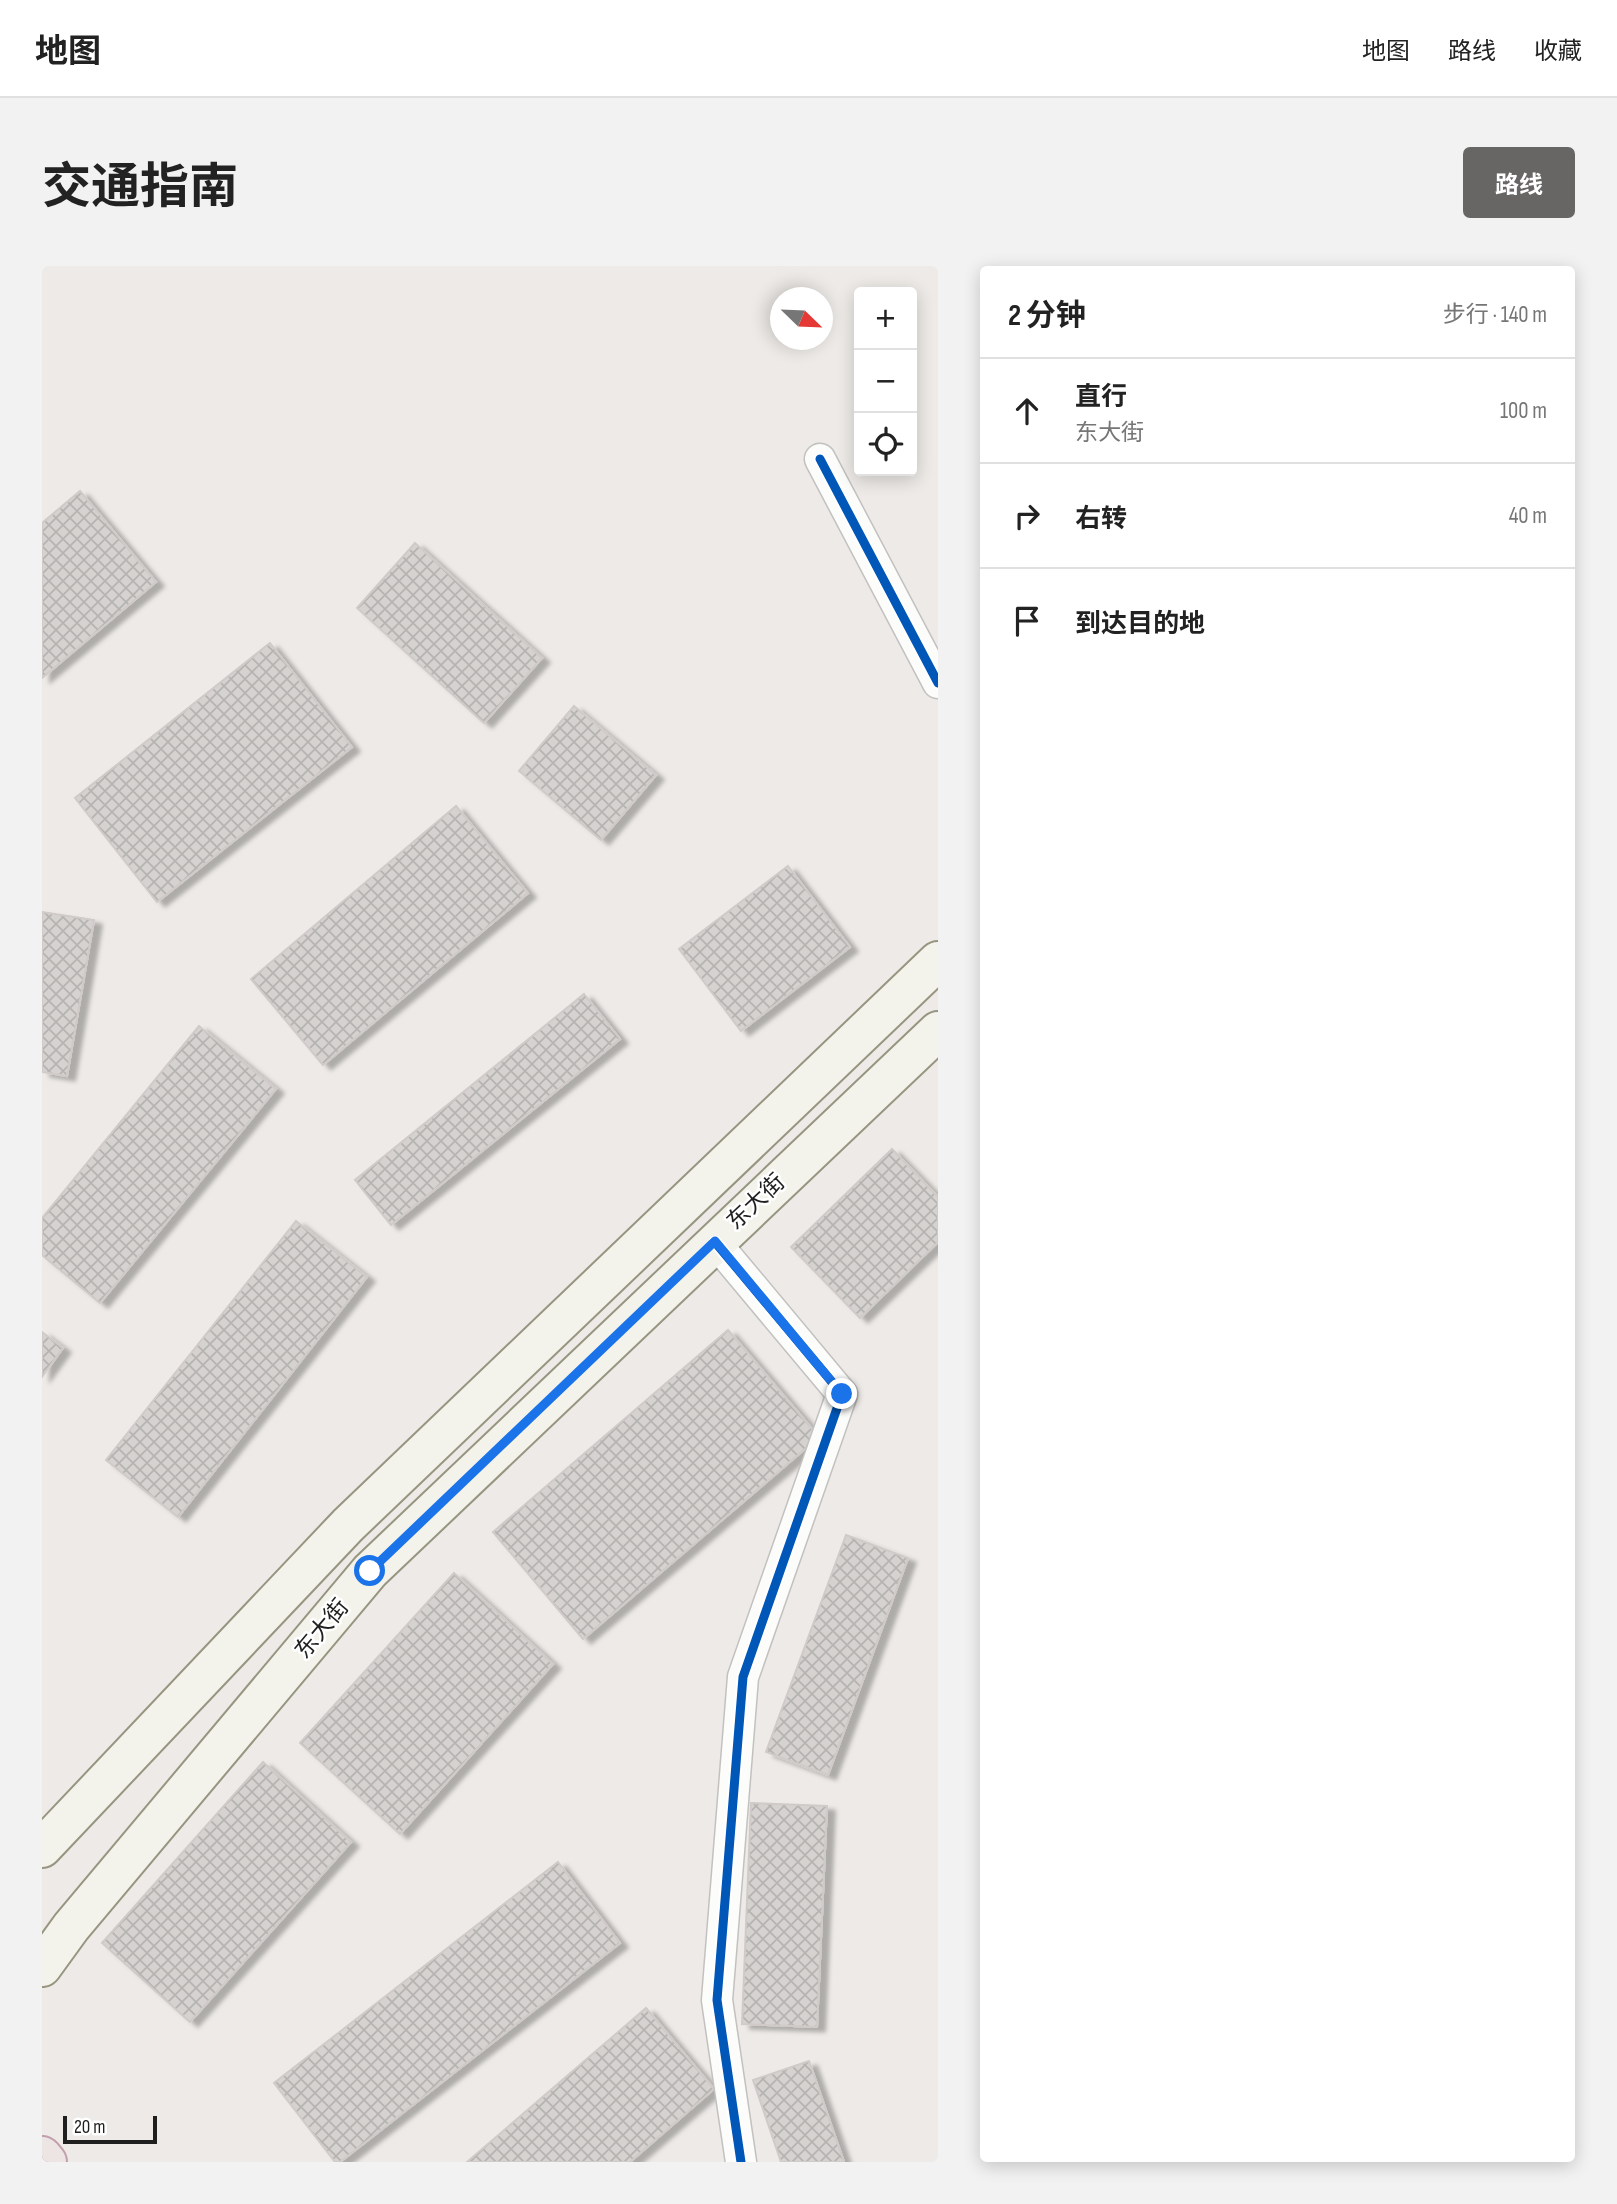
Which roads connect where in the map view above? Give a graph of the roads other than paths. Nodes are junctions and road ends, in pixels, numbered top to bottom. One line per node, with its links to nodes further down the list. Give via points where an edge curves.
1 (820, 459): 2 (street)
2 (938, 683)
3 (938, 961): 6 (main road, via 348,1525)
4 (938, 1031): 5 (main road, 东大街)
5 (715, 1241): 7 (main road, 东大街, via 370,1571); 10 (street, via 842,1394 743,1677 717,2000)
6 (42, 1848)
7 (42, 1967)
8 (42, 2156): 9 (highway)
9 (47, 2162)
10 (741, 2162)

